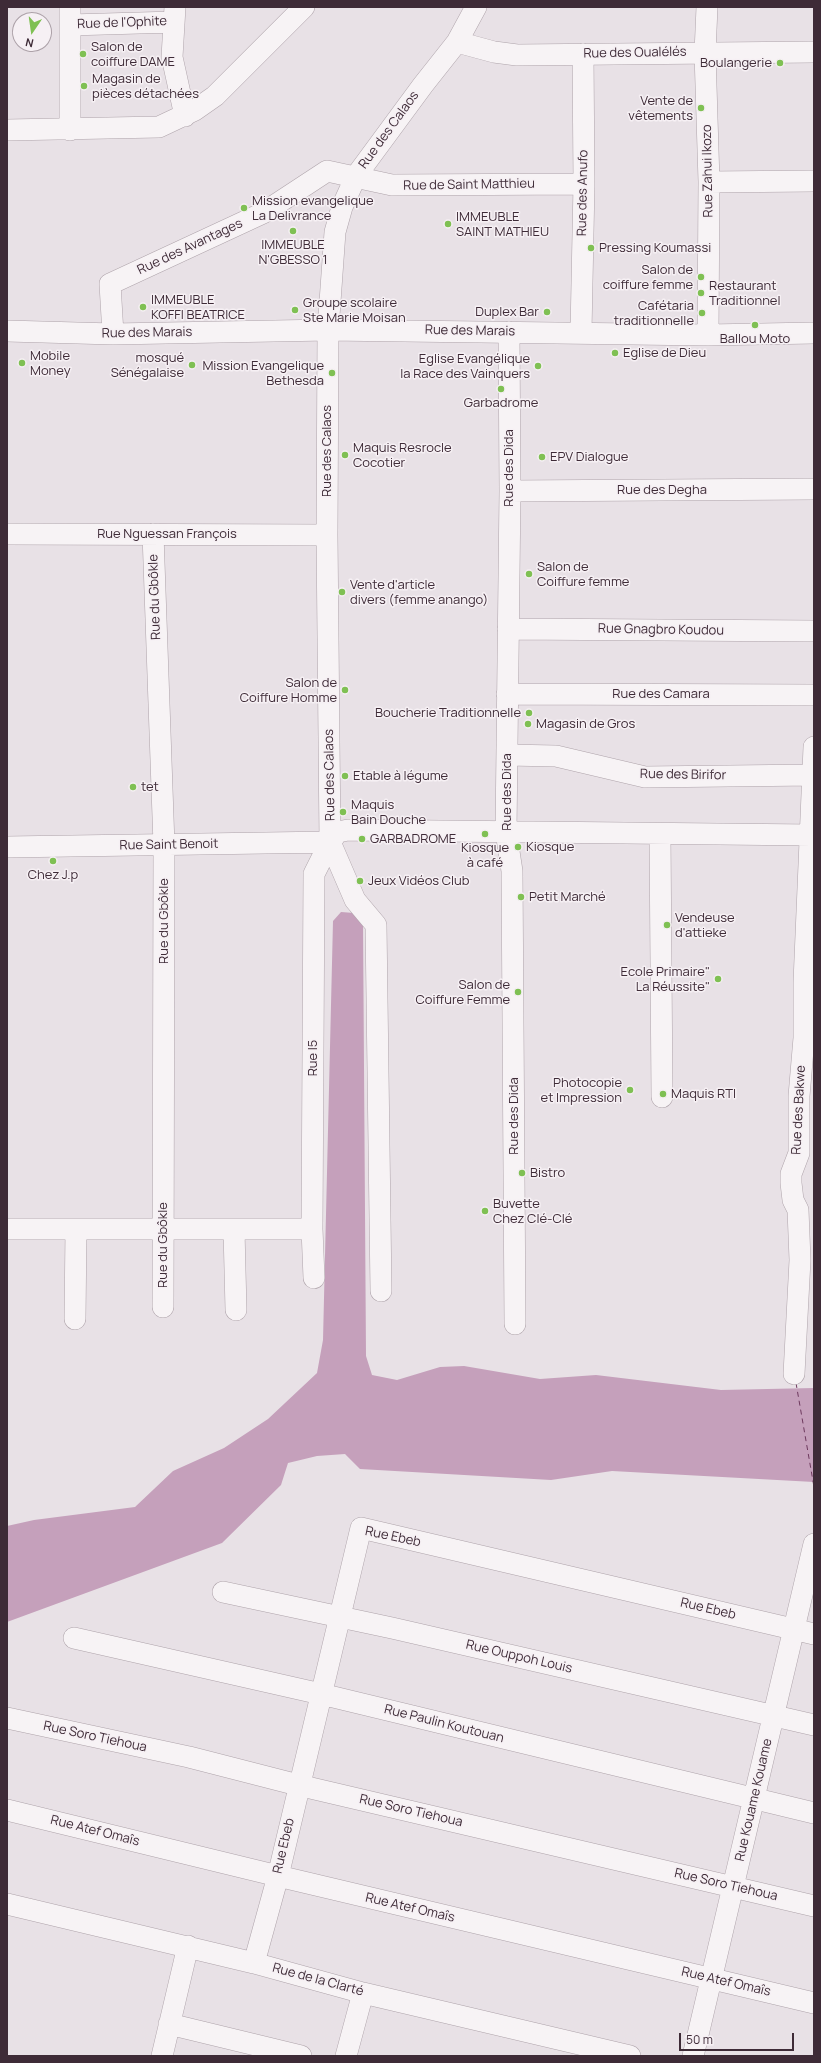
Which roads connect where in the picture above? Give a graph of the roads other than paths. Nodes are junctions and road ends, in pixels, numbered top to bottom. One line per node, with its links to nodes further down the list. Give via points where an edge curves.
1 (304, 7): 10 (street, via 215,96)
2 (476, 7): 6 (street, Rue des Calaos)
3 (707, 7): 8 (street, Rue Zahui Ikozo)
4 (174, 14): 5 (street, Rue de l'Ophite); 10 (street, via 172,57)
5 (70, 16): 12 (street)
6 (457, 42): 9 (street, Rue des Oualélés, via 517,55); 13 (street, Rue des Calaos)
7 (814, 52): 8 (street, Rue des Oualélés)
8 (705, 53): 9 (street, Rue des Oualélés); 15 (street, Rue Zahui Ikozo)
9 (583, 54): 16 (street, Rue des Anufo)
10 (185, 116): 12 (street, via 159,127)
11 (7, 130): 12 (street)
12 (70, 130)
13 (356, 176): 16 (street, Rue de Saint Matthieu, via 392,186); 17 (street, Rue des Calaos, via 342,207 335,232); 22 (street, Rue des Avantages, via 327,171 263,214 110,284)
14 (814, 181): 15 (street)
15 (709, 182): 23 (street, Rue Zahui Ikozo)
16 (584, 184): 20 (street, Rue des Anufo)
17 (328, 330): 19 (street, Rue des Marais); 22 (street, Rue des Marais); 28 (street, Rue des Calaos)
18 (7, 331): 22 (street, Rue des Marais)
19 (509, 332): 20 (street, Rue des Marais); 25 (street, Rue des Dida)
20 (581, 332): 23 (street, Rue des Marais)
21 (814, 333): 23 (street, Rue des Marais)
22 (113, 334)
23 (708, 335)
24 (814, 489): 25 (street, Rue des Degha)
25 (510, 492): 29 (street, Rue des Dida)
26 (7, 534): 27 (street, Rue Nguessan François)
27 (153, 534): 28 (street, Rue Nguessan François); 40 (street, Rue du Gbôkle)
28 (327, 535): 39 (street, Rue des Calaos)
29 (508, 628): 30 (street, Rue Gnagbro Koudou); 31 (street, Rue des Dida)
30 (814, 631)
31 (507, 694): 32 (street, Rue des Camara); 34 (street, Rue des Dida)
32 (814, 695)
33 (814, 747): 35 (street, Rue des Bakwe)
34 (507, 755): 35 (street, Rue des Birifor, via 556,756 645,776); 36 (street, Rue des Dida)
35 (813, 775): 38 (street, Rue des Bakwe)
36 (506, 832): 37 (street); 39 (street, via 348,830 338,832); 53 (street, Rue des Dida, via 512,871)
37 (660, 834): 38 (street); 42 (street)
38 (811, 835): 54 (street, Rue des Bakwe, via 804,1038 799,1096 799,1153 791,1183 793,1200 798,1210 800,1260)
39 (330, 842): 40 (street, Rue Saint Benoit); 44 (street, Rue I5, via 314,874); 49 (street, via 355,900 376,925)
40 (164, 845): 41 (street, Rue Saint Benoit); 46 (street, Rue du Gbôkle)
41 (7, 847)
42 (662, 1097)
43 (7, 1229): 45 (street)
44 (312, 1229): 47 (street); 48 (street, Rue I5)
45 (76, 1230): 46 (street); 52 (street)
46 (164, 1230): 47 (street); 50 (street, Rue du Gbôkle)
47 (234, 1230): 51 (street)
48 (314, 1278)
49 (381, 1292)
50 (163, 1307)
51 (236, 1310)
52 (75, 1319)
53 (515, 1324)
54 (794, 1374)
55 (814, 1544): 58 (street, Rue Kouame Kouame)
56 (223, 1592): 57 (street, Rue Ouppoh Louis)
57 (340, 1617): 58 (street, Rue Ebeb, via 360,1529 363,1528); 60 (street, Rue Ebeb); 61 (street, Rue Ouppoh Louis)
58 (804, 1632): 61 (street, Rue Kouame Kouame)
59 (74, 1638): 60 (street, Rue Paulin Koutouan)
60 (321, 1694): 64 (street, Rue Ebeb); 65 (street, Rue Paulin Koutouan)
61 (774, 1716): 63 (street, Rue Ouppoh Louis); 65 (street, Rue Kouame Kouame)
62 (7, 1718): 64 (street, Rue Soro Tiehoua, via 189,1757)
63 (814, 1725)
64 (298, 1785): 68 (street, Rue Ebeb); 69 (street, Rue Soro Tiehoua)
65 (755, 1799): 67 (street, Rue Paulin Koutouan); 69 (street, Rue Kouame Kouame)
66 (7, 1810): 68 (street, Rue Atef Omaîs)
67 (814, 1813)
68 (278, 1876): 73 (street, Rue Ebeb); 74 (street, Rue Atef Omaîs)
69 (734, 1887): 71 (street, Rue Soro Tiehoua); 74 (street, Rue Kouame Kouame)
70 (7, 1904): 72 (street, Rue de la Clarté)
71 (814, 1906)
72 (188, 1946): 73 (street, Rue de la Clarté); 77 (street)
73 (254, 1963): 75 (street, Rue de la Clarté)
74 (710, 1978): 76 (street, Rue Atef Omaîs); 83 (street, Rue Kouame Kouame)
75 (363, 1993): 79 (street, Rue de la Clarté); 82 (street)
76 (814, 2003)
77 (170, 2024): 78 (street); 80 (street)
78 (231, 2048): 81 (street)
79 (617, 2054)
80 (162, 2056)
81 (301, 2056)
82 (346, 2056)
83 (693, 2056)

